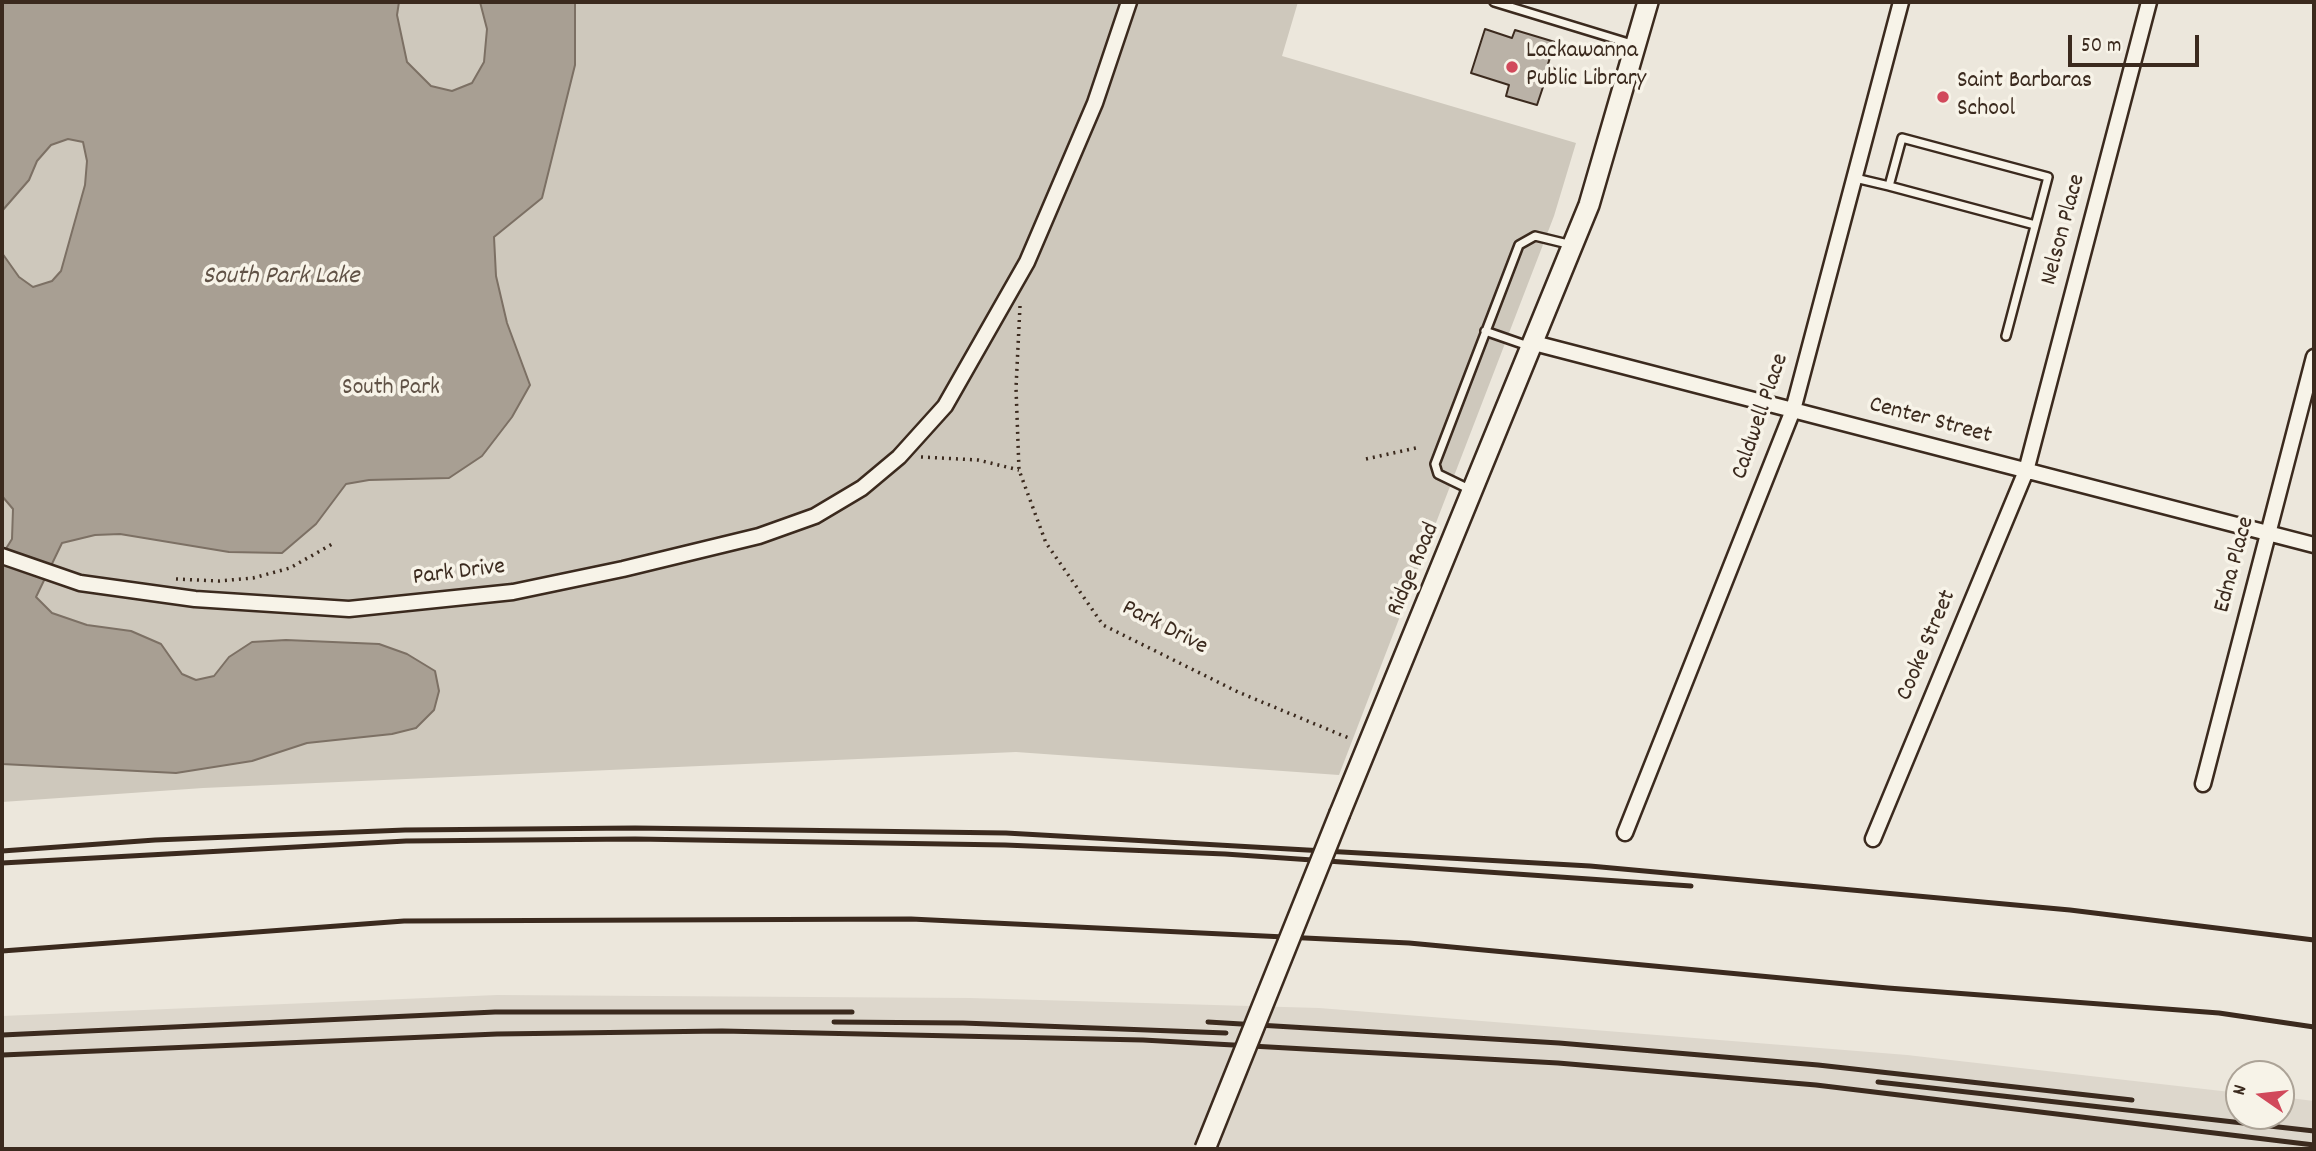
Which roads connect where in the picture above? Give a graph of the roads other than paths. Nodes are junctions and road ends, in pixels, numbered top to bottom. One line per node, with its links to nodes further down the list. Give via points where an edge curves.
1 (1129, 2): 20 (street, Park Drive, via 1095,103 1027,262 944,406 899,457 862,488 815,516 759,536 513,592 349,609 195,599 80,583)
2 (1494, 2): 6 (lane)
3 (1648, 2): 6 (main road, Ridge Road)
4 (1902, 2): 7 (street, Caldwell Place)
5 (2149, 2): 16 (street, Nelson Place)
6 (1636, 45): 10 (main road, Ridge Road)
7 (1855, 178): 8 (lane); 15 (street, Caldwell Place)
8 (1889, 186): 9 (lane); 9 (lane, via 1902,138 1942,148 2048,177)
9 (2035, 225): 12 (lane)
10 (1573, 246): 11 (lane, via 1535,236 1519,245); 13 (main road, Ridge Road)
11 (1485, 331): 13 (lane); 17 (lane, via 1435,464 1438,474)
12 (2006, 337)
13 (1533, 345): 15 (street, Center Street); 17 (main road, Ridge Road)
14 (2314, 357): 18 (street, Edna Place)
15 (1793, 410): 16 (street, Center Street); 22 (street, Caldwell Place)
16 (2026, 471): 18 (street, Center Street); 23 (street, Cooke Street)
17 (1474, 492): 24 (main road, Ridge Road, bridge)
18 (2268, 533): 19 (street, Center Street); 21 (street, Edna Place)
19 (2314, 545)
20 (2, 556)
21 (2203, 784)
22 (1625, 834)
23 (1872, 839)
24 (1205, 1149)

